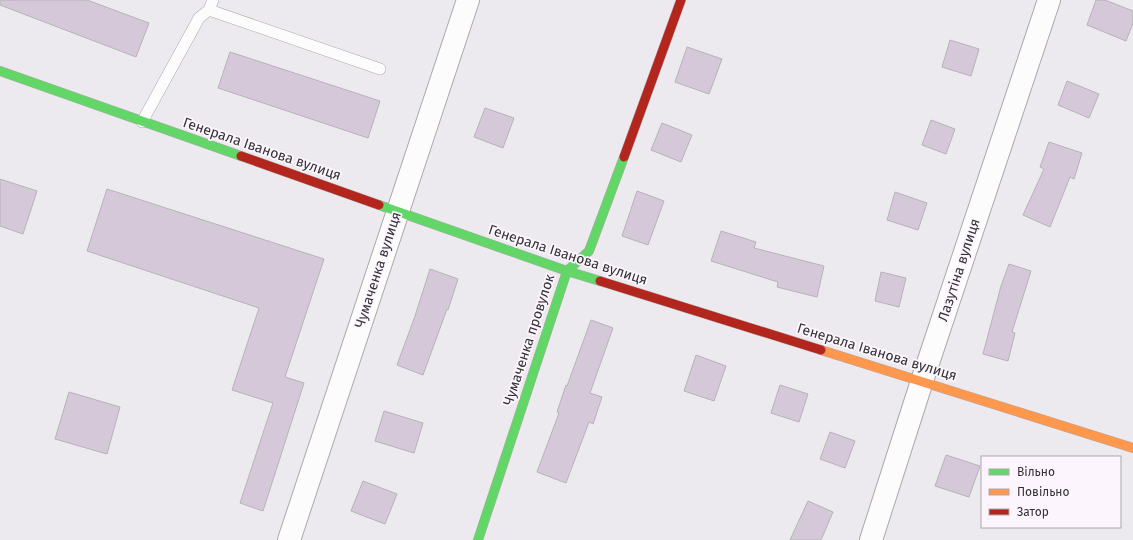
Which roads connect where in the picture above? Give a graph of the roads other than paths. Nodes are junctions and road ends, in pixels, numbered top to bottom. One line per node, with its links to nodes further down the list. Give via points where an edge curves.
1 (468, 0): 8 (street, Чумаченка вулиця)
2 (681, 0): 9 (street, Чумаченка провулок, via 589,251)
3 (1049, 0): 10 (street, Лазутіна вулиця)
4 (210, 3): 5 (lane); 7 (lane, via 199,18)
5 (380, 69)
6 (0, 71): 7 (street, Генерала Іванова вулиця)
7 (142, 122): 8 (street, Генерала Іванова вулиця)
8 (397, 212): 9 (street, Генерала Іванова вулиця); 12 (street, Чумаченка вулиця)
9 (567, 271): 10 (street, Генерала Іванова вулиця); 13 (street, Чумаченка провулок)
10 (922, 381): 11 (street, Генерала Іванова вулиця); 14 (street, Лазутіна вулиця)
11 (1133, 448)
12 (289, 540)
13 (478, 540)
14 (871, 540)

